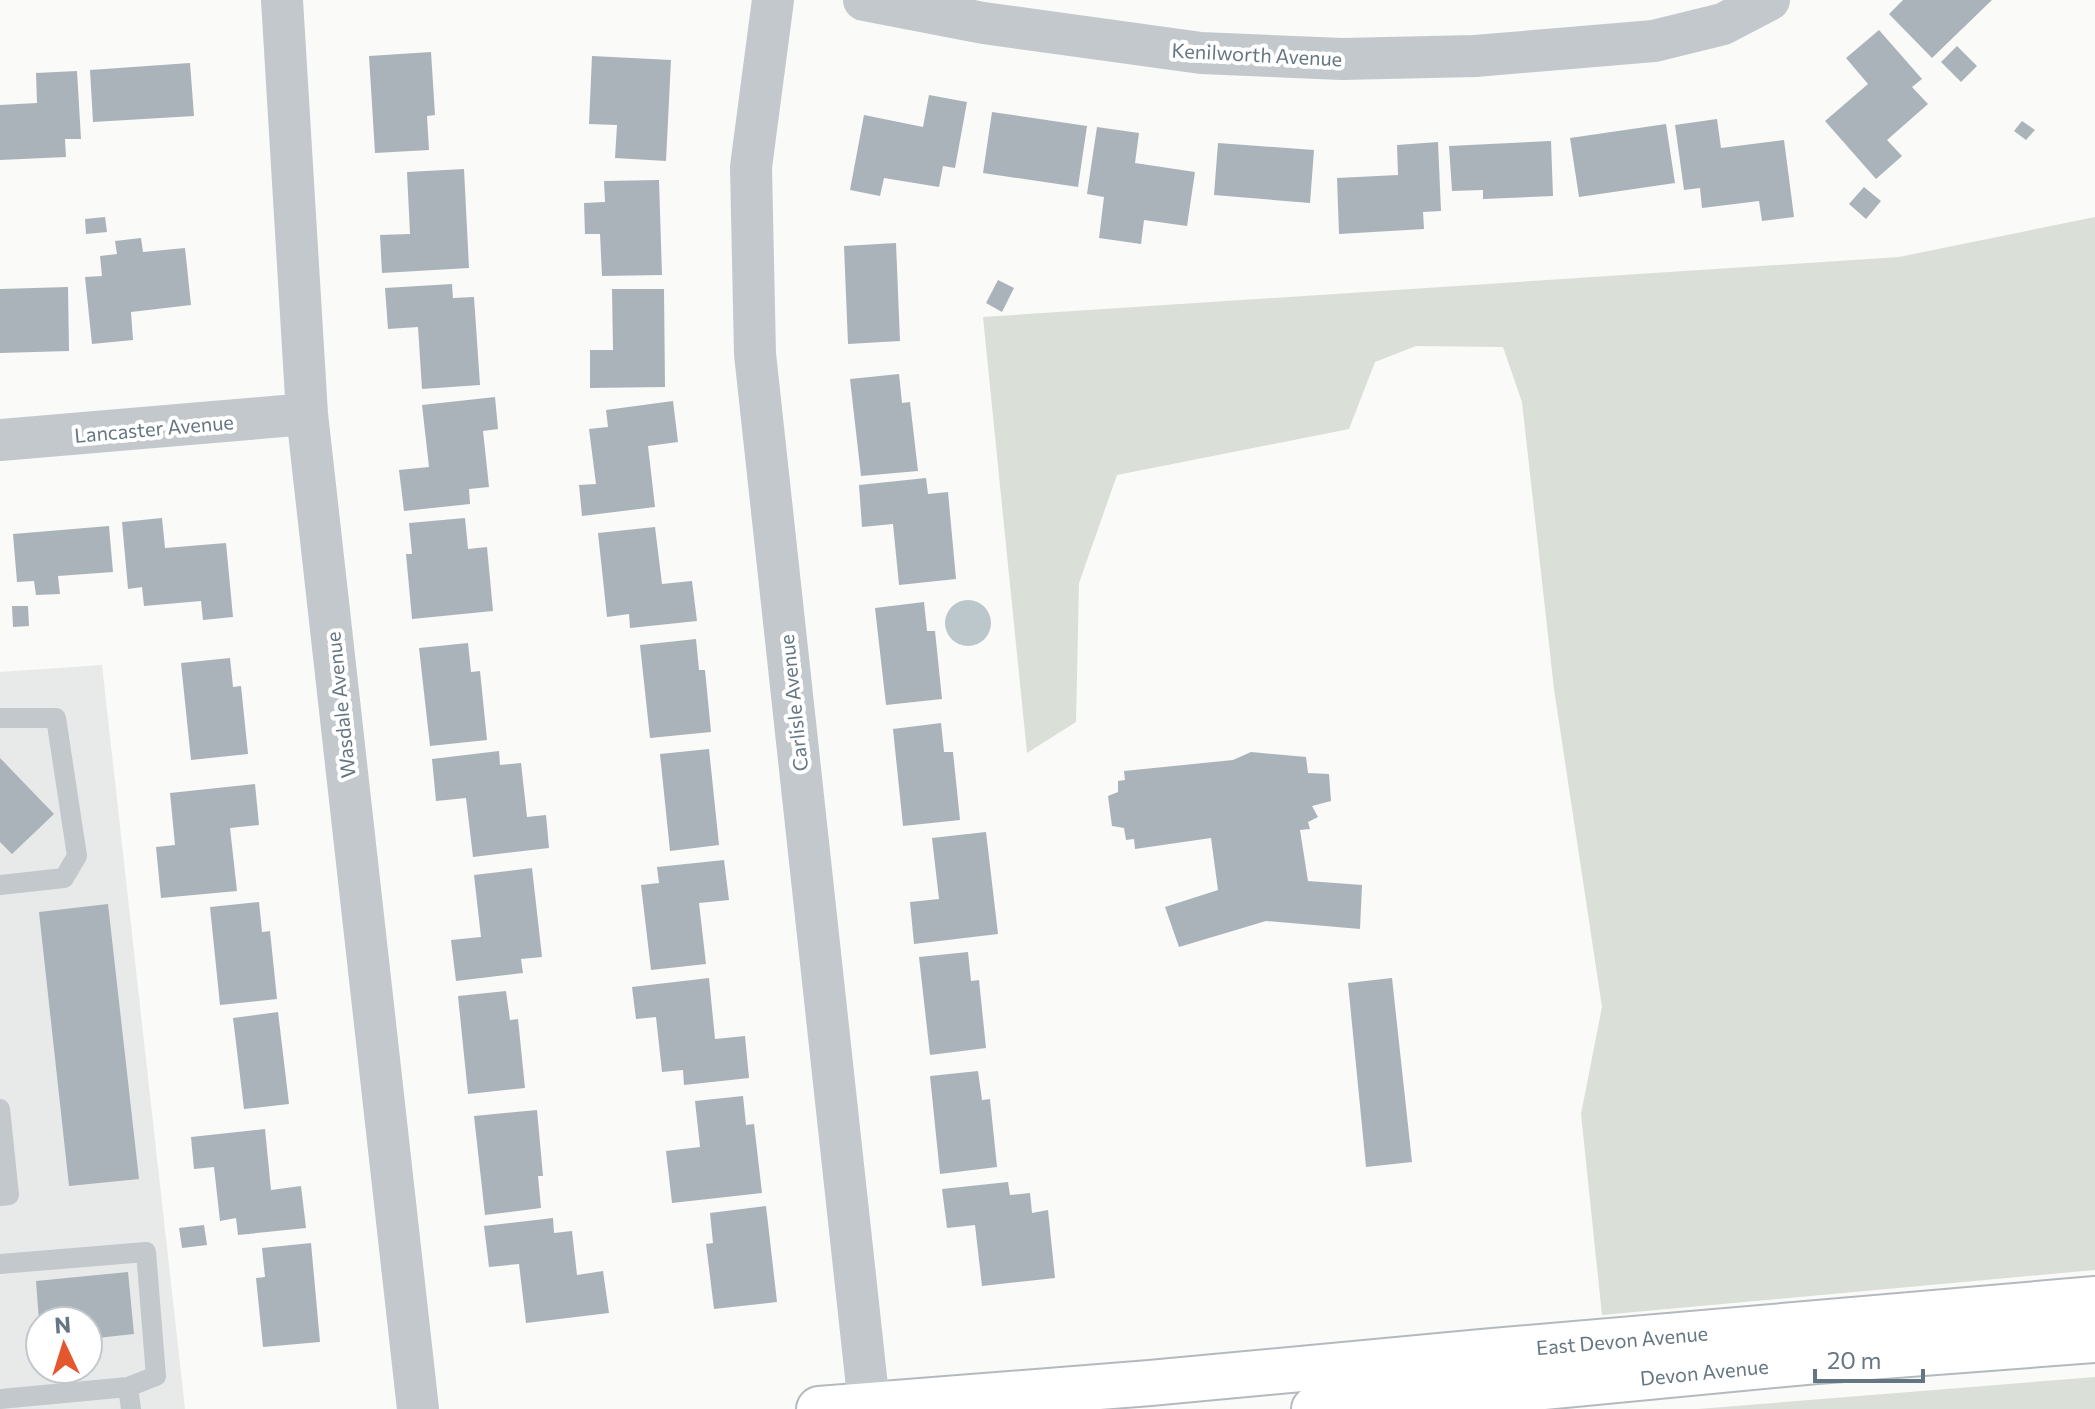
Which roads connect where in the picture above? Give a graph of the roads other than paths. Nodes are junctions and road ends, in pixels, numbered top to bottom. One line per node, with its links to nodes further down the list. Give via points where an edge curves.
1 (282, 0): 5 (street, Wasdale Avenue)
2 (773, 0): 16 (street, Carlisle Avenue, via 751,167 755,354)
3 (864, 0): 4 (street, Kenilworth Avenue, via 983,23 1201,53 1342,59 1475,56 1654,41 1723,24)
4 (1769, 0)
5 (307, 414): 6 (street, Lancaster Avenue); 18 (street, Wasdale Avenue)
6 (0, 440)
7 (0, 718): 8 (lane, via 56,718 77,856 64,878)
8 (0, 885)
9 (0, 1109): 10 (lane, via 9,1195)
10 (0, 1196)
11 (0, 1264): 14 (lane, via 146,1252 156,1376)
12 (2095, 1299): 16 (main road, East Devon Avenue)
13 (2095, 1340): 20 (main road, Devon Avenue)
14 (128, 1387): 15 (lane); 17 (lane)
15 (0, 1399)
16 (869, 1405): 19 (main road)
17 (131, 1409)
18 (418, 1409)
19 (819, 1409)
20 (1314, 1409)

